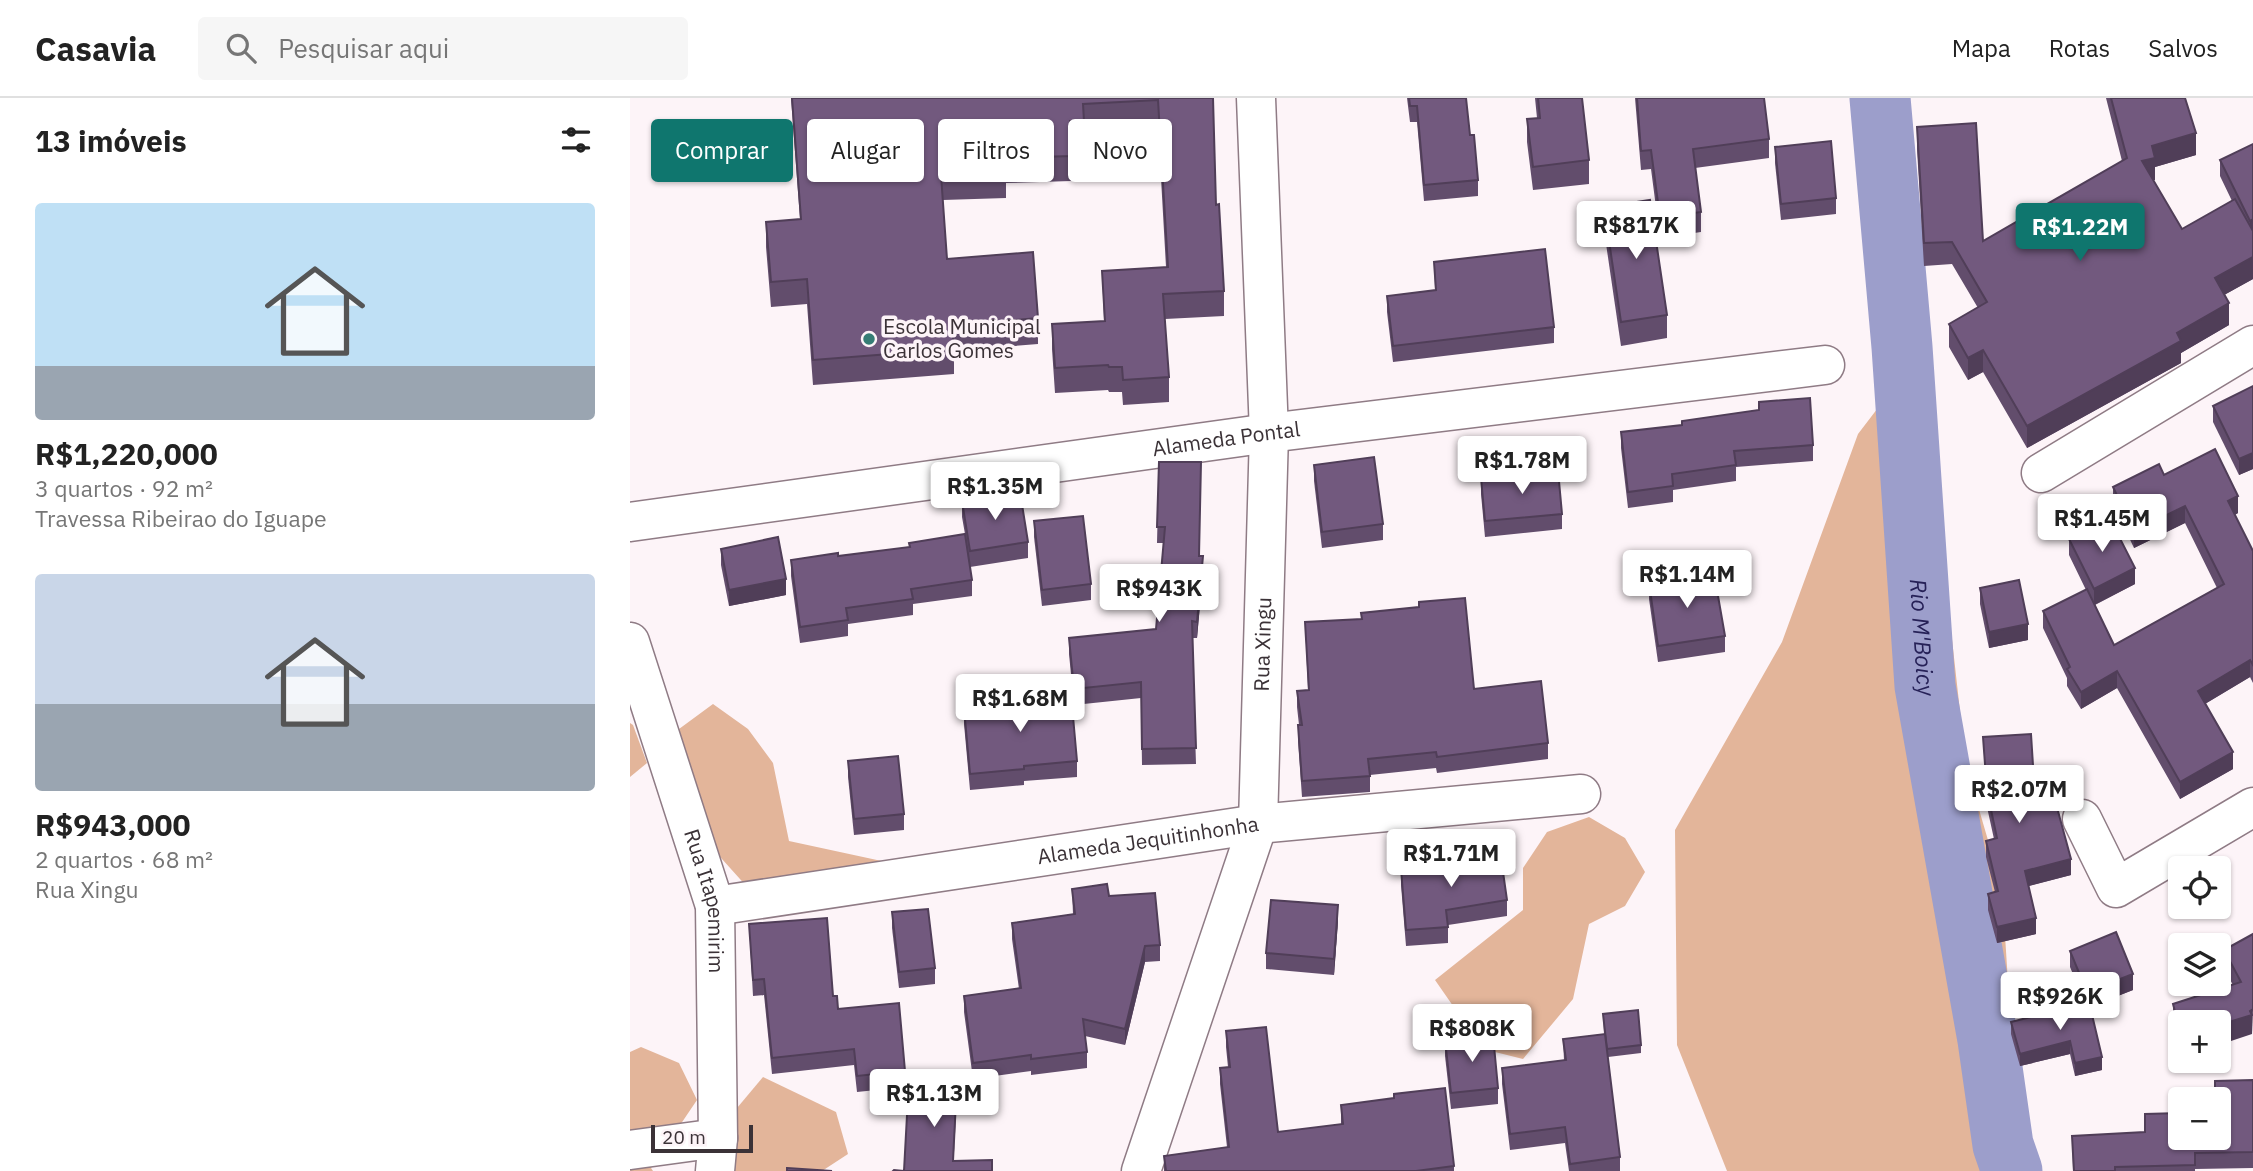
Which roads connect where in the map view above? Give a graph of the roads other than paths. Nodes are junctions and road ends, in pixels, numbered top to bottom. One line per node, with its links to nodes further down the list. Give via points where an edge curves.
1 (1256, 98): 4 (street, Rua Xingu)
2 (2253, 345): 5 (street)
3 (1825, 365): 4 (street, Alameda Pontal)
4 (1269, 433): 6 (street, Alameda Pontal); 12 (street, Rua Xingu)
5 (2041, 473)
6 (630, 522)
7 (630, 642): 8 (street, Rua Itapemirim)
8 (641, 710): 13 (street, Rua Itapemirim)
9 (1581, 794): 12 (street, Alameda Jequitinhonha)
10 (2253, 807): 11 (street, via 2116,888)
11 (2082, 819)
12 (1258, 824): 13 (street, Alameda Jequitinhonha); 16 (street, Rua Xingu)
13 (715, 906): 15 (street, Rua Itapemirim)
14 (630, 1150): 15 (street)
15 (717, 1155)
16 (1141, 1171)

